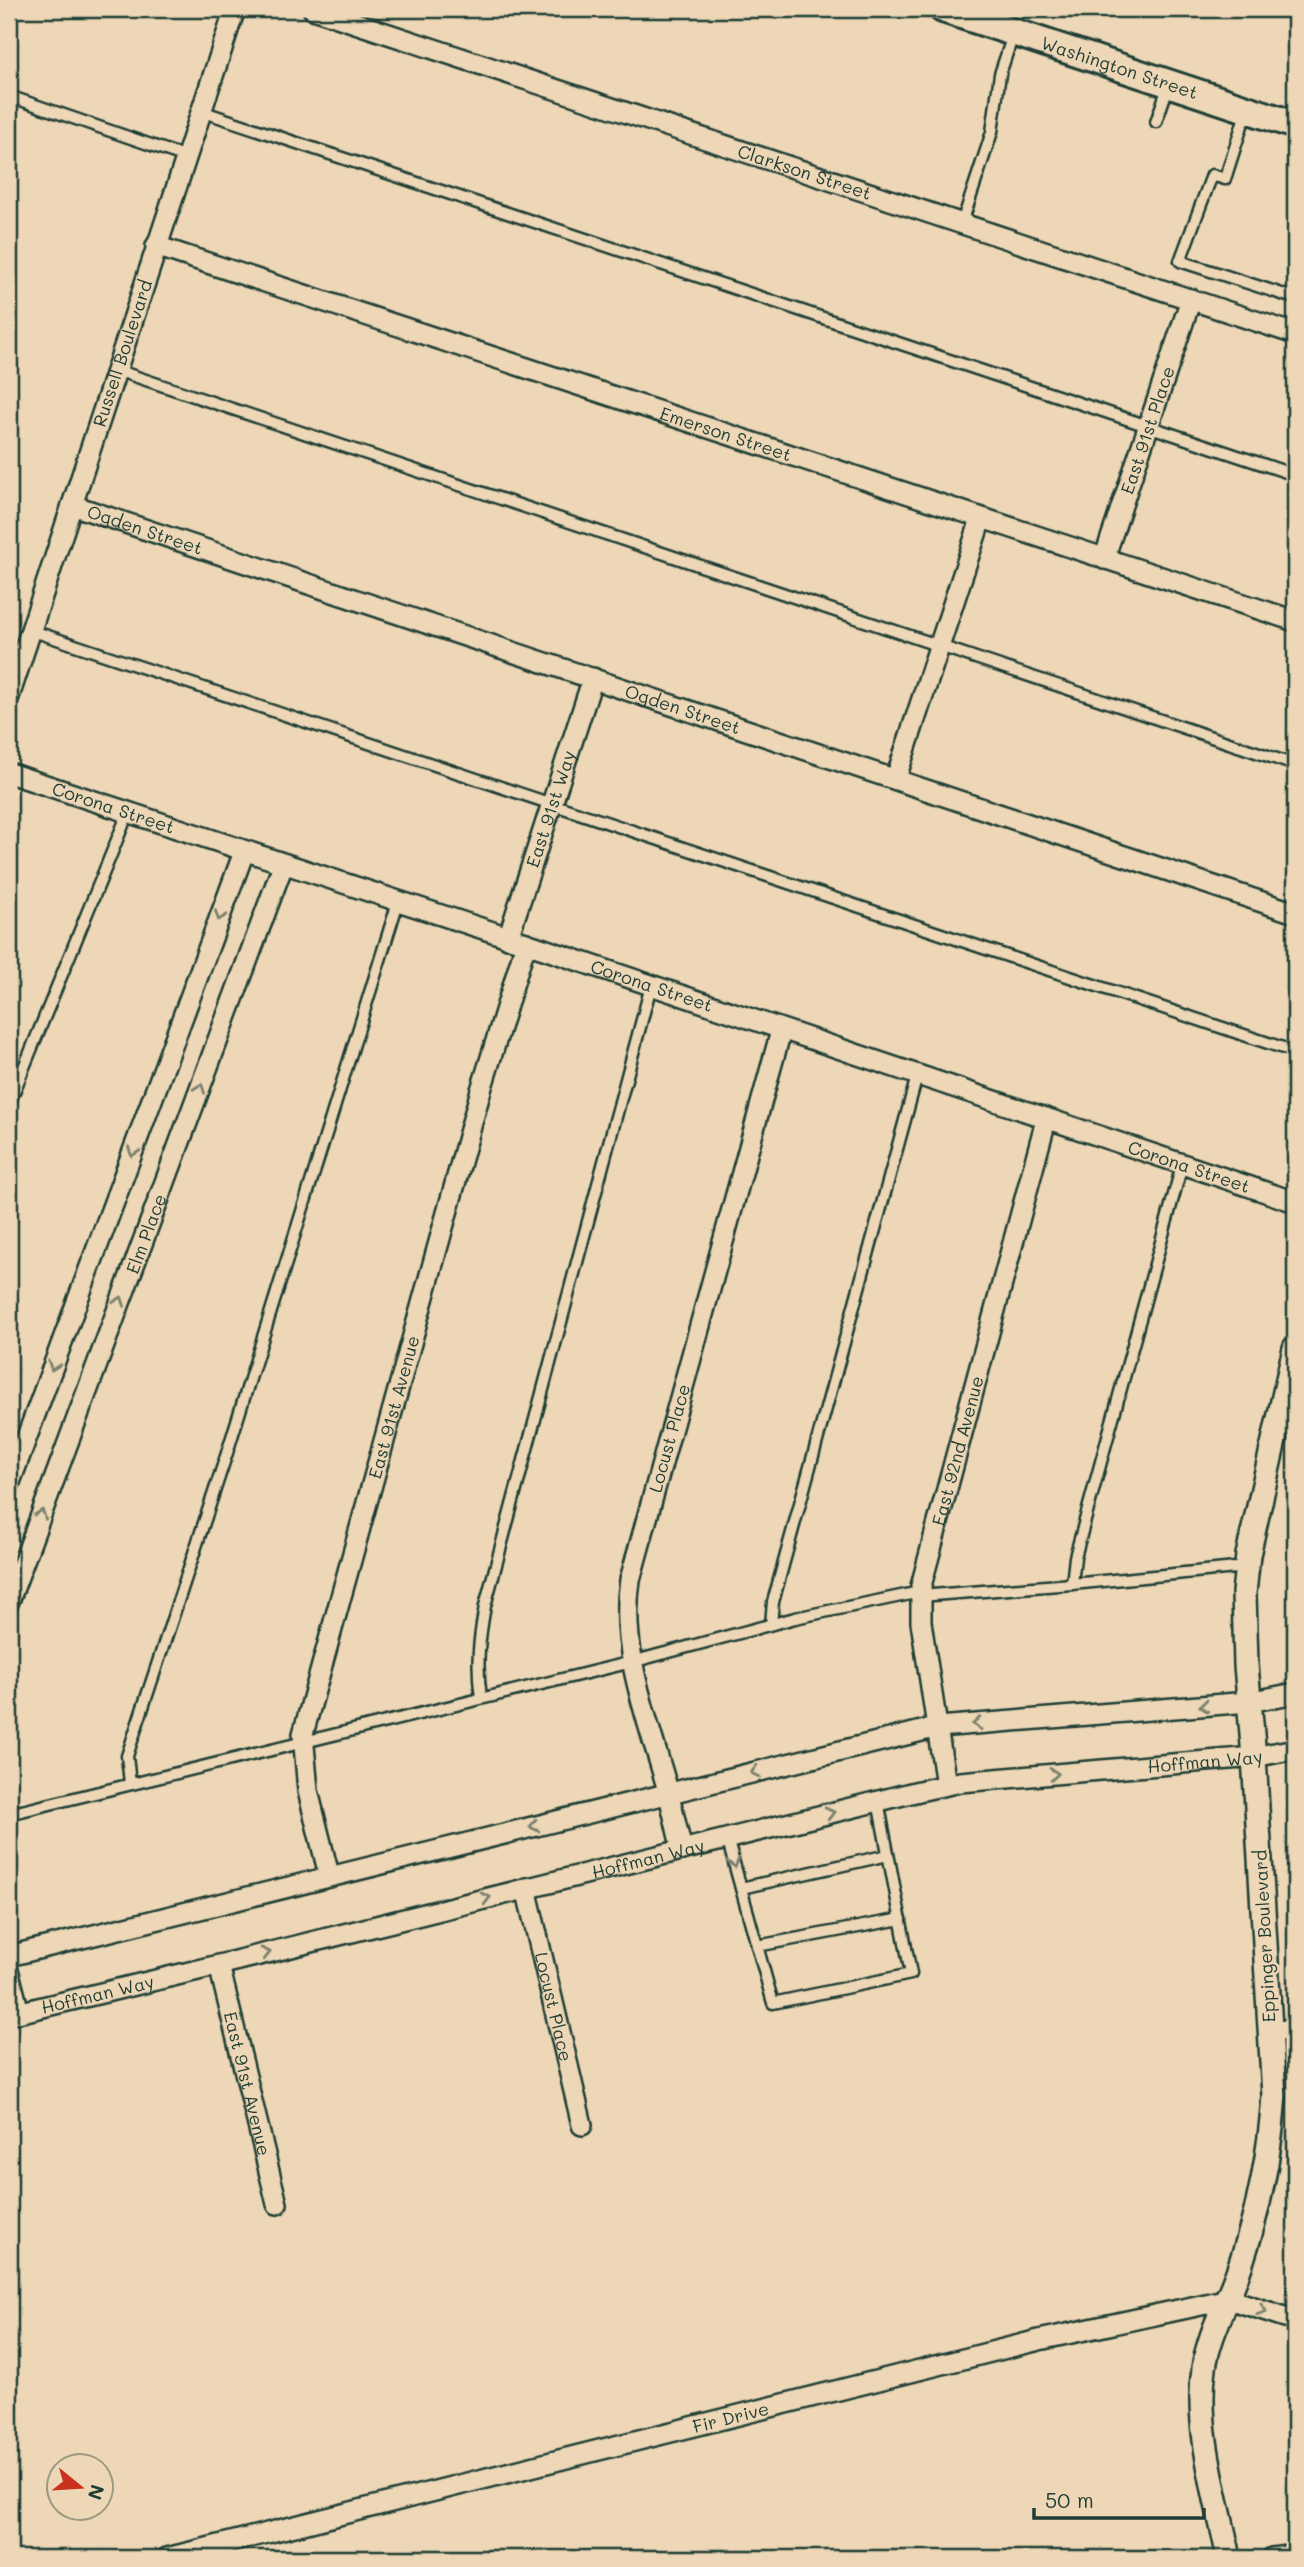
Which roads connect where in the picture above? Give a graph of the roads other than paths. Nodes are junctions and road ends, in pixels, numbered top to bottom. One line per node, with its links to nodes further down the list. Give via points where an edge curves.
1 (235, 9): 8 (street, Russell Boulevard)
2 (313, 9): 12 (street, Clarkson Street)
3 (943, 9): 4 (main road, Washington Street)
4 (1014, 32): 5 (main road, Washington Street); 12 (lane, via 1000,74 992,132)
5 (1169, 84): 7 (main road, Washington Street); 9 (lane)
6 (9, 96): 11 (lane)
7 (1247, 109): 10 (main road, Washington Street); 14 (lane, via 1225,180 1212,175 1180,261)
8 (201, 111): 11 (street, Russell Boulevard); 18 (lane)
9 (1156, 122)
10 (1295, 125)
11 (186, 157): 13 (street, Russell Boulevard)
12 (962, 223): 15 (street, Clarkson Street)
13 (156, 246): 17 (street, Russell Boulevard); 21 (street, Emerson Street)
14 (1294, 298)
15 (1191, 299): 16 (street, Clarkson Street); 18 (street, East 91st Place)
16 (1295, 334)
17 (116, 370): 20 (street, Russell Boulevard); 25 (lane)
18 (1148, 426): 19 (lane); 22 (street, East 91st Place)
19 (1295, 475)
20 (72, 505): 24 (street, Russell Boulevard); 26 (street, Ogden Street)
21 (981, 519): 22 (street, Emerson Street); 25 (street)
22 (1104, 559): 23 (street, Emerson Street)
23 (1295, 621)
24 (30, 630): 27 (street, Russell Boulevard); 31 (lane)
25 (939, 646): 28 (lane); 30 (street)
26 (593, 678): 30 (street, Ogden Street); 31 (street, East 91st Way)
27 (9, 697)
28 (1295, 765)
29 (9, 773): 32 (street, Corona Street)
30 (896, 778): 36 (street, Ogden Street)
31 (551, 804): 37 (street, East 91st Way); 40 (lane)
32 (128, 813): 33 (street, Corona Street); 42 (lane)
33 (244, 852): 34 (street, Corona Street); 47 (street, one-way to 47)
34 (283, 865): 35 (street, Corona Street); 51 (street, Elm Place, one-way to 34)
35 (398, 902): 37 (street, Corona Street); 61 (lane, via 227,1453 127,1756)
36 (1295, 913)
37 (517, 940): 38 (street, Corona Street); 58 (street, East 91st Avenue, via 474,1117)
38 (651, 986): 39 (street, Corona Street); 55 (lane, via 485,1606 477,1647)
39 (781, 1031): 41 (street, Corona Street); 53 (street, Locust Place, via 630,1580 626,1625)
40 (1295, 1052)
41 (917, 1076): 43 (street, Corona Street); 52 (lane, via 776,1589)
42 (9, 1104)
43 (1046, 1120): 44 (street, Corona Street); 50 (street, East 92nd Avenue)
44 (1182, 1165): 45 (street, Corona Street); 49 (lane, via 1074,1557)
45 (1295, 1202)
46 (1295, 1348): 48 (street, Eppinger Boulevard)
47 (9, 1485)
48 (1247, 1567): 49 (lane); 56 (street, Eppinger Boulevard)
49 (1072, 1584): 50 (lane)
50 (920, 1594): 52 (lane); 57 (street, East 92nd Avenue)
51 (9, 1601)
52 (771, 1624): 53 (lane)
53 (632, 1662): 55 (lane); 63 (street, Locust Place)
54 (1295, 1693): 56 (street)
55 (481, 1698): 58 (lane)
56 (1249, 1702): 57 (street, one-way to 57); 60 (street, Eppinger Boulevard)
57 (938, 1727): 62 (street, East 92nd Avenue); 63 (street, one-way to 63)
58 (302, 1743): 61 (lane); 69 (street, East 91st Avenue, via 308,1791)
59 (1295, 1749): 60 (street, Hoffman Way)
60 (1254, 1757): 62 (street, Hoffman Way, one-way to 60); 79 (street, Eppinger Boulevard)
61 (130, 1783): 65 (lane)
62 (946, 1785): 64 (street, Hoffman Way)
63 (669, 1793): 67 (street, Locust Place); 69 (street, one-way to 69)
64 (878, 1801): 66 (street, Hoffman Way, one-way to 64); 68 (lane)
65 (9, 1814)
66 (727, 1838): 67 (street, Hoffman Way); 71 (lane, one-way to 71)
67 (682, 1850): 70 (street, Hoffman Way)
68 (888, 1855): 71 (lane); 72 (lane)
69 (329, 1875): 74 (street)
70 (526, 1888): 75 (street, Hoffman Way, one-way to 70); 80 (street, Locust Place)
71 (741, 1888): 73 (lane)
72 (901, 1919): 73 (lane); 73 (lane, via 911,1974 773,2003)
73 (757, 1946)
74 (9, 1955)
75 (219, 1965): 77 (street, Hoffman Way); 81 (street, East 91st Avenue)
76 (9, 1973): 77 (street)
77 (14, 2013)
78 (1295, 2028): 79 (street)
79 (1270, 2034): 82 (street, Eppinger Boulevard, via 1271,2143 1261,2199)
80 (582, 2126)
81 (277, 2204)
82 (1228, 2299): 83 (street, Fir Drive, one-way to 83); 85 (street, Fir Drive, via 1039,2340); 86 (street, Eppinger Boulevard, via 1204,2369 1203,2421)
83 (1295, 2318)
84 (1295, 2555): 87 (street)
85 (167, 2558)
86 (1229, 2558)
87 (1272, 2558)

